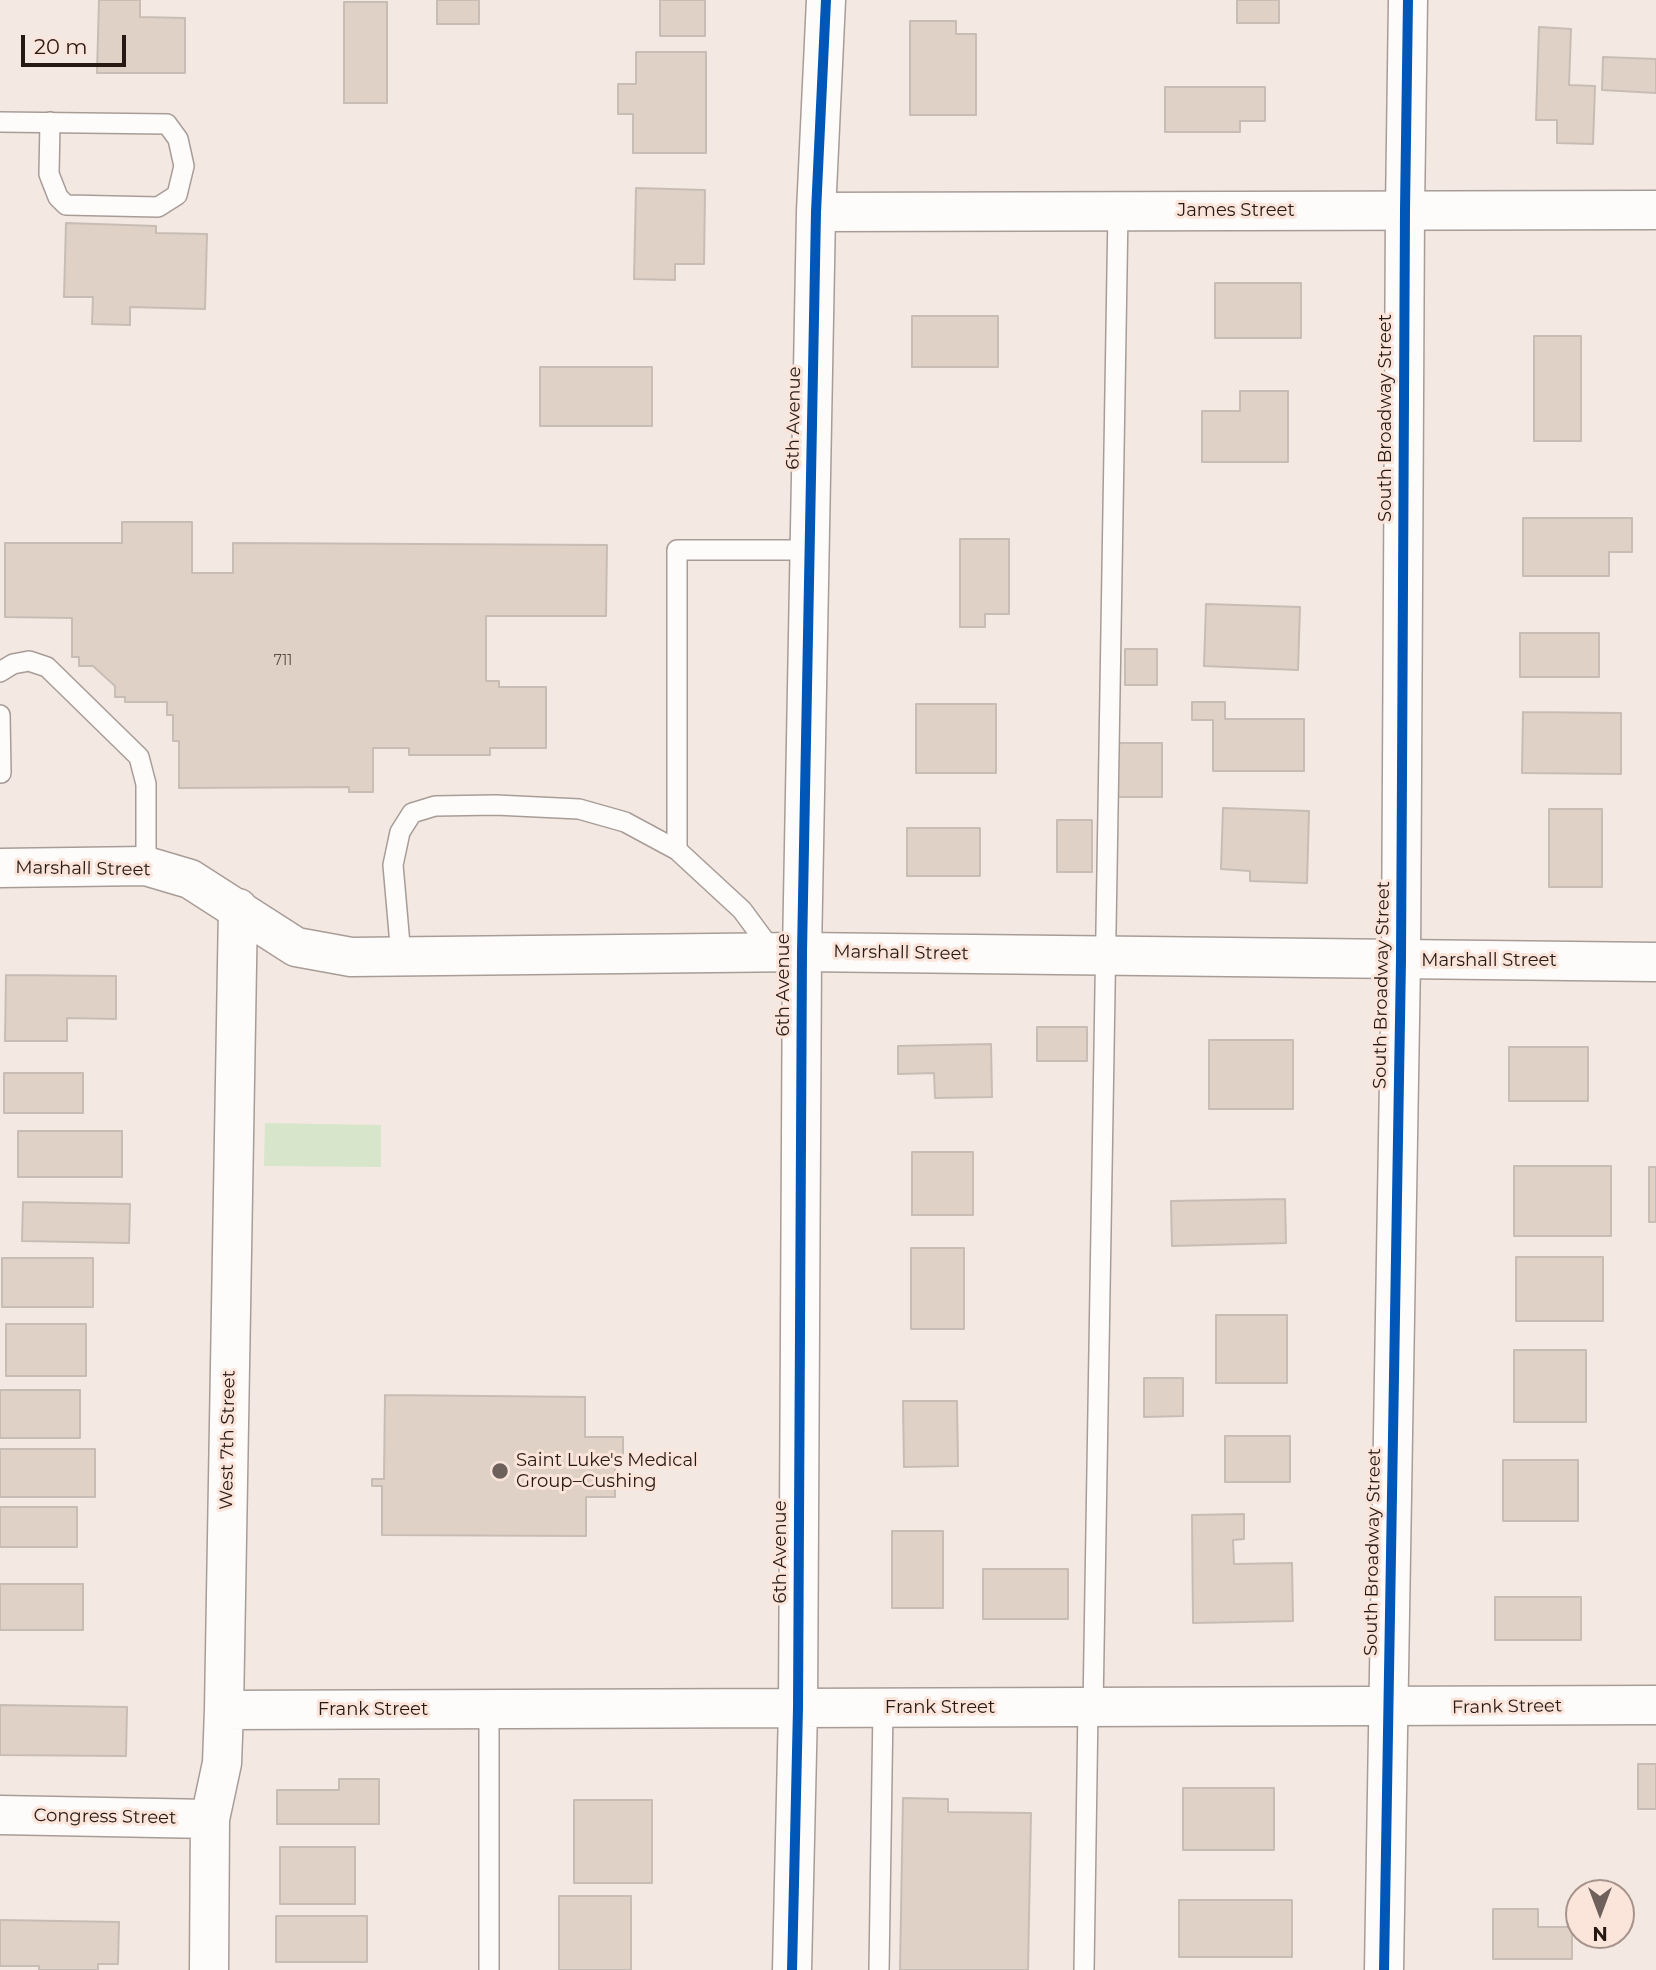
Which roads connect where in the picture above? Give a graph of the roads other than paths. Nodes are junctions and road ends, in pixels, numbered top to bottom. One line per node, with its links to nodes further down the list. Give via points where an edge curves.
1 (826, 0): 8 (street, 6th Avenue)
2 (1408, 0): 7 (street, South Broadway Street)
3 (0, 122): 4 (lane)
4 (50, 122): 4 (lane, via 167,124 178,139 184,166 177,195 158,207 66,205 49,174)
5 (1656, 210): 7 (street, James Street)
6 (1118, 211): 7 (street, James Street); 8 (street, James Street); 19 (lane)
7 (1405, 211): 20 (street, South Broadway Street)
8 (816, 212): 9 (street, 6th Avenue)
9 (809, 550): 13 (lane, via 677,550); 17 (street, 6th Avenue)
10 (0, 672): 14 (lane, via 29,661 47,667 139,757 146,784)
11 (0, 715): 12 (lane)
12 (1, 773)
13 (677, 850): 17 (lane); 18 (lane, via 625,822 579,809 435,806 412,813 400,831 393,865)
14 (146, 866): 15 (street, Marshall Street); 16 (street, Marshall Street, via 190,879)
15 (0, 868)
16 (238, 908): 18 (street, Marshall Street, via 296,947 351,957); 27 (street, West 7th Street)
17 (788, 952): 18 (street, Marshall Street); 19 (street, Marshall Street); 24 (street, 6th Avenue)
18 (401, 956)
19 (1106, 956): 20 (street, Marshall Street); 26 (lane)
20 (1401, 960): 21 (street, Marshall Street); 23 (street, South Broadway Street)
21 (1656, 962)
22 (1656, 1705): 23 (street, Frank Street)
23 (1388, 1708): 26 (street, Frank Street); 36 (street, South Broadway Street)
24 (798, 1709): 25 (street, Frank Street); 28 (street, Frank Street); 33 (street, 6th Avenue)
25 (883, 1709): 26 (street, Frank Street); 34 (lane)
26 (1091, 1709): 35 (lane)
27 (224, 1710): 28 (street, Frank Street); 30 (street, West 7th Street, via 222,1763)
28 (489, 1710): 32 (lane)
29 (0, 1815): 30 (street, Congress Street)
30 (210, 1819): 31 (street, West 7th Street)
31 (209, 1970)
32 (489, 1970)
33 (792, 1970)
34 (879, 1970)
35 (1084, 1970)
36 (1384, 1970)

